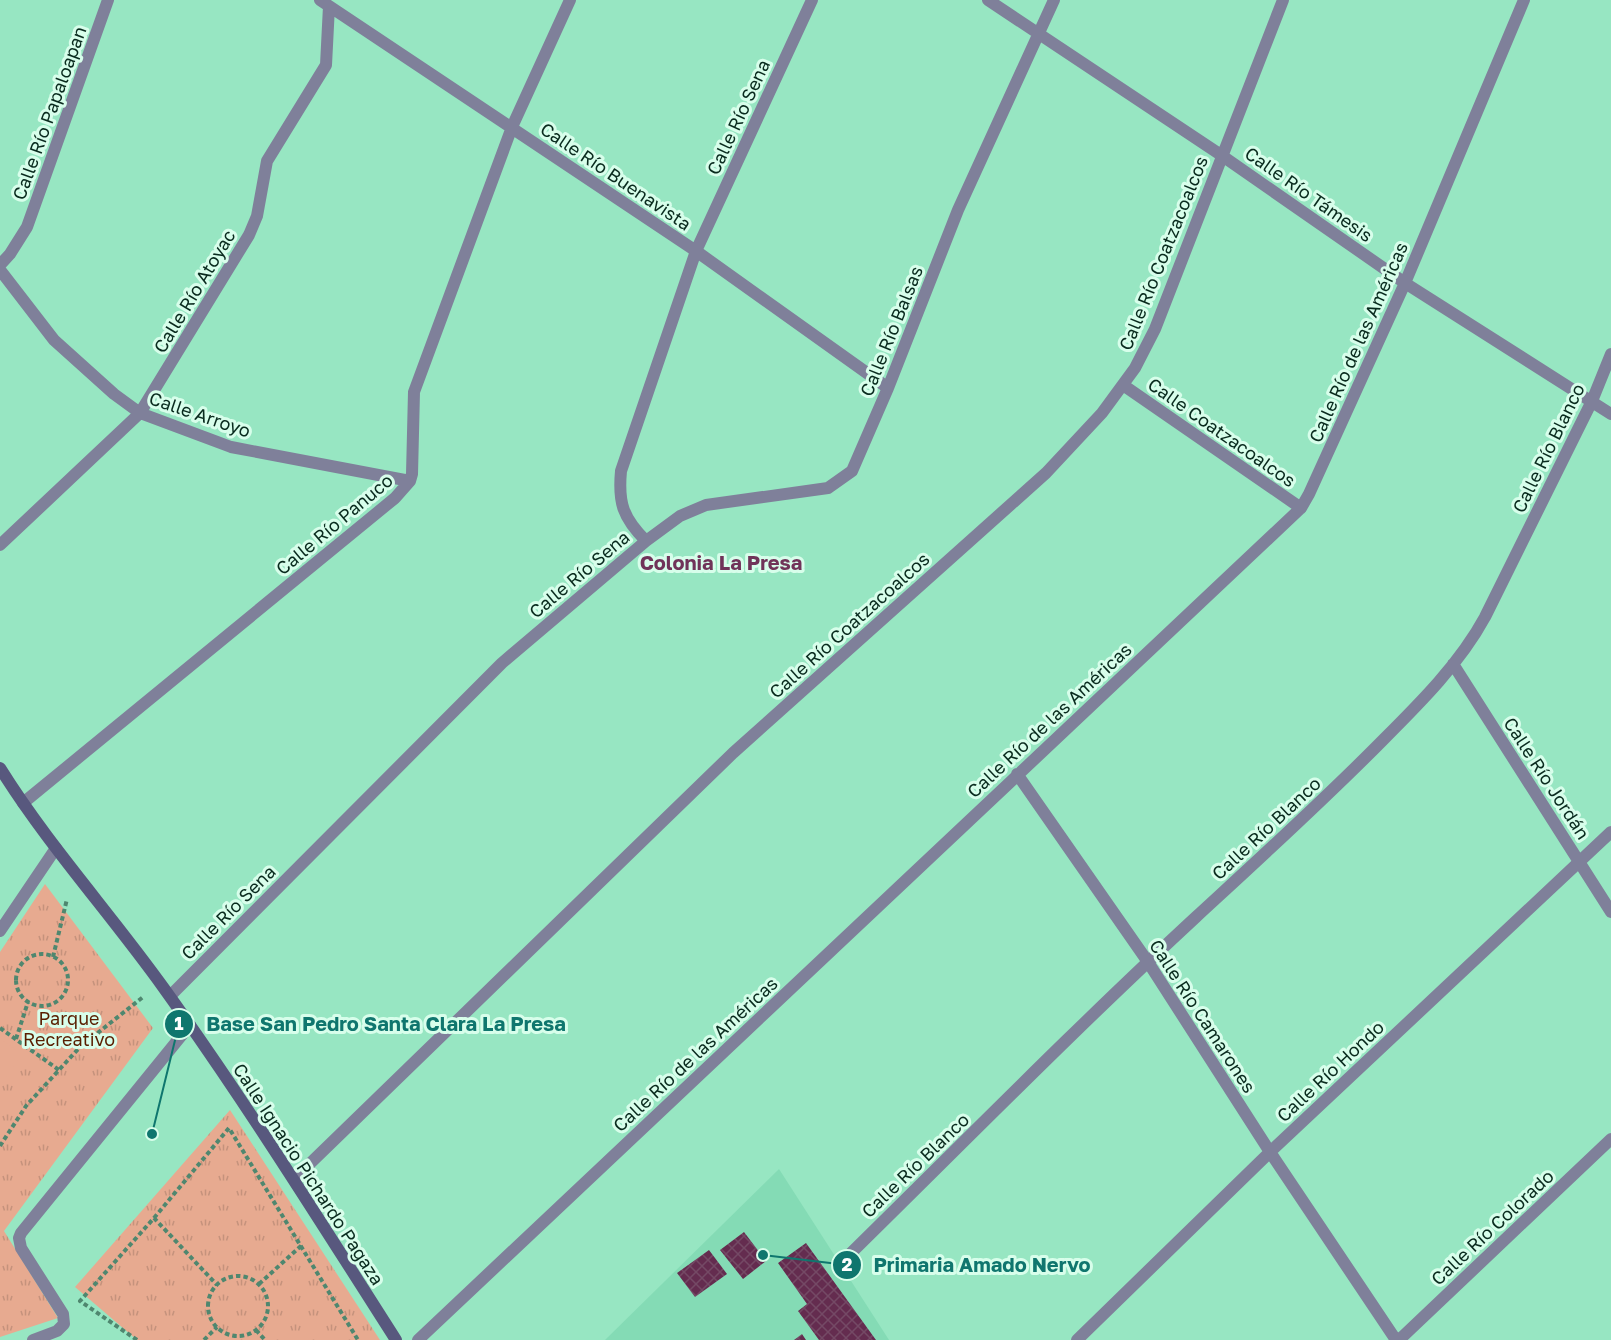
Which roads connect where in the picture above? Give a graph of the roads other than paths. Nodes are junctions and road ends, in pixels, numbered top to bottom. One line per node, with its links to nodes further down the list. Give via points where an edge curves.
1 (108, 0): 13 (street, Calle Río Papaloapan, via 27,227)
2 (570, 0): 10 (street, Calle Río Panuco)
3 (812, 0): 12 (street, Calle Río Sena)
4 (988, 0): 9 (street, Calle Río Támesis)
5 (1054, 0): 9 (street, Calle Río Balsas)
6 (1283, 0): 11 (street, Calle Río Coatzacoalcos)
7 (1524, 0): 15 (street, Calle Río de las Américas)
8 (325, 3): 10 (street, Calle Río Buenavista); 20 (street, Calle Río Atoyac, via 326,64 267,161 257,216 249,235)
9 (1040, 34): 11 (street, Calle Río Támesis); 18 (street, Calle Río Balsas, via 958,210)
10 (512, 127): 12 (street, Calle Río Buenavista); 22 (street, Calle Río Panuco, via 414,392)
11 (1221, 154): 15 (street, Calle Río Támesis); 17 (street, Calle Río Coatzacoalcos, via 1155,329)
12 (696, 251): 18 (street, Calle Río Buenavista); 24 (street, Calle Río Sena, via 621,471 620,504)
13 (0, 265)
14 (0, 270): 20 (street, Calle Arroyo, via 54,340)
15 (1405, 283): 19 (street, Calle Río Támesis); 23 (street, Calle Río de las Américas)
16 (1611, 354): 19 (street, Calle Río Blanco)
17 (1123, 385): 23 (street, Calle Coatzacoalcos); 40 (street, Calle Río Coatzacoalcos, via 1046,473 733,753)
18 (888, 388): 24 (street, Calle Río Balsas, via 859,458 841,480 810,492 700,506)
19 (1592, 401): 21 (street, Calle Río Támesis); 26 (street, Calle Río Blanco, via 1485,617)
20 (140, 413): 22 (street, Calle Arroyo, via 231,447); 25 (street, Calle Río Atoyac)
21 (1611, 414)
22 (410, 482): 29 (street, Calle Río Panuco)
23 (1301, 508): 28 (street, Calle Río de las Américas)
24 (646, 541): 36 (street, Calle Río Sena, via 502,663)
25 (0, 545)
26 (1453, 664): 32 (street, Calle Río Jordán); 35 (street, Calle Río Blanco, via 1348,776)
27 (0, 768): 29 (street, Calle Ignacio Pichardo Pagaza)
28 (1017, 774): 35 (street, Calle Río Camarones); 44 (street, Calle Río de las Américas)
29 (23, 803): 31 (street, Calle Ignacio Pichardo Pagaza)
30 (1611, 832): 32 (street, Calle Río Hondo)
31 (56, 848): 34 (street); 36 (street, Calle Ignacio Pichardo Pagaza)
32 (1580, 862): 33 (street, Calle Río Jordán); 39 (street, Calle Río Hondo)
33 (1611, 912)
34 (0, 931)
35 (1148, 962): 39 (street, Calle Río Camarones); 41 (street, Calle Río Blanco)
36 (170, 996): 37 (street, Calle Ignacio Pichardo Pagaza)
37 (190, 1025): 40 (street, Calle Ignacio Pichardo Pagaza); 42 (street, via 21,1233 21,1248 64,1319 57,1331)
38 (1611, 1139): 46 (street, Calle Río Colorado)
39 (1270, 1152): 45 (street, Calle Río Hondo); 46 (street, Calle Río Camarones)
40 (294, 1179): 43 (street, Calle Ignacio Pichardo Pagaza)
41 (848, 1257)
42 (33, 1340)
43 (396, 1340)
44 (418, 1340)
45 (1077, 1340)
46 (1397, 1340)

